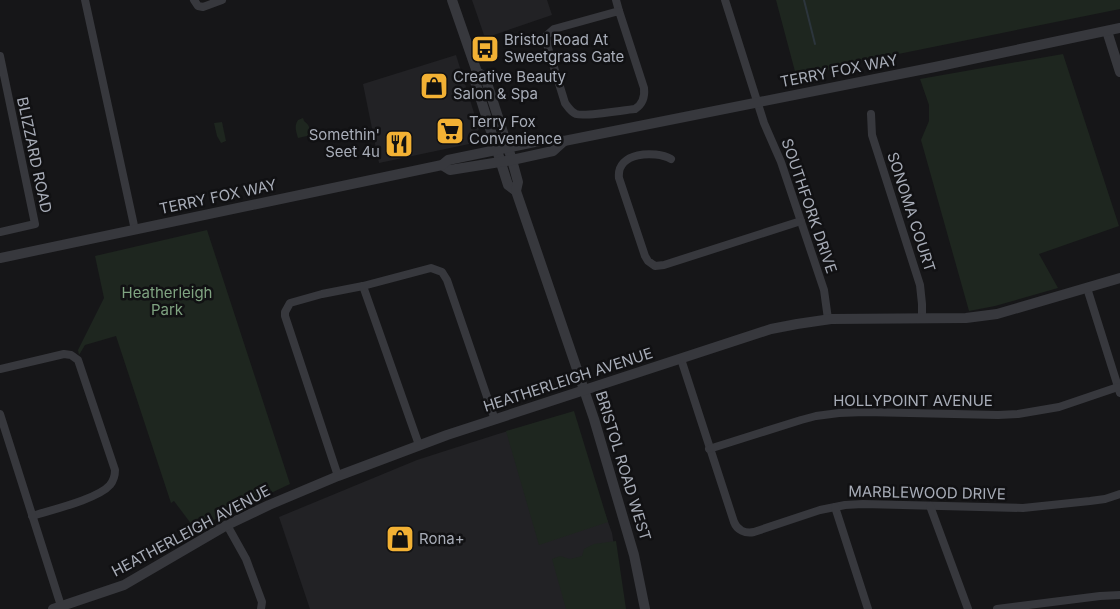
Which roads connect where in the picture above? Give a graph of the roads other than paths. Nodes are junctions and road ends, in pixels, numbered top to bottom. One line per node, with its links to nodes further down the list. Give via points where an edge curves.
1 (85, 0): 24 (street)
2 (194, 0): 3 (street, via 203,7)
3 (222, 0)
4 (452, 0): 11 (street, BRISTOL ROAD WEST)
5 (616, 0): 7 (street)
6 (725, 0): 13 (street, SOUTHFORK DRIVE)
7 (619, 11): 7 (street, via 644,88 643,101 635,109 575,114 565,103 546,36 554,29)
8 (1120, 28): 9 (street, TERRY FOX WAY)
9 (1107, 31): 12 (street); 13 (street, TERRY FOX WAY)
10 (0, 61): 25 (street, BLIZZARD ROAD, via 34,224)
11 (477, 72): 16 (street, BRISTOL ROAD WEST, via 485,77); 17 (street, BRISTOL ROAD WEST, via 475,81)
12 (1120, 72)
13 (758, 102): 15 (street, TERRY FOX WAY); 23 (street, SOUTHFORK DRIVE)
14 (871, 114): 30 (street, SONOMA COURT, via 872,135 920,284)
15 (564, 141): 16 (street, TERRY FOX WAY, via 549,139); 19 (street, TERRY FOX WAY, via 553,151)
16 (509, 148): 17 (street, TERRY FOX WAY); 19 (street, BRISTOL ROAD WEST)
17 (497, 150): 20 (street, BRISTOL ROAD WEST); 21 (street, TERRY FOX WAY, via 448,160)
18 (671, 159): 23 (street, via 658,154 629,158 619,171 645,256 655,266)
19 (512, 160): 20 (street, TERRY FOX WAY); 22 (street, BRISTOL ROAD WEST, via 518,182)
20 (501, 162): 21 (street, TERRY FOX WAY, via 450,170); 22 (street, BRISTOL ROAD WEST, via 508,185)
21 (442, 166): 24 (street, TERRY FOX WAY)
22 (516, 191): 34 (street, BRISTOL ROAD WEST)
23 (801, 221): 31 (street, SOUTHFORK DRIVE, via 824,290)
24 (135, 230): 26 (street, TERRY FOX WAY)
25 (0, 232)
26 (0, 258)
27 (1120, 278): 29 (street, HEATHERLEIGH AVENUE)
28 (363, 286): 37 (street, via 431,268 442,272); 38 (street); 40 (street, via 290,303 285,312)
29 (1087, 288): 30 (street, HEATHERLEIGH AVENUE, via 997,314); 35 (street)
30 (922, 318): 31 (street, HEATHERLEIGH AVENUE)
31 (828, 319): 32 (street, HEATHERLEIGH AVENUE, via 771,330)
32 (681, 359): 34 (street, HEATHERLEIGH AVENUE); 39 (street, MARBLEWOOD DRIVE)
33 (0, 369): 44 (street, via 64,354 78,360 115,470 110,486 90,497)
34 (584, 390): 37 (street, HEATHERLEIGH AVENUE); 49 (street, BRISTOL ROAD WEST, via 634,555)
35 (1119, 390): 39 (street, HOLLYPOINT AVENUE, via 1059,407 1018,414 865,412 816,416)
36 (0, 414): 44 (street)
37 (495, 420): 38 (street, HEATHERLEIGH AVENUE)
38 (419, 445): 40 (street, HEATHERLEIGH AVENUE)
39 (709, 449): 43 (street, MARBLEWOOD DRIVE, via 735,525 744,533)
40 (338, 476): 45 (street, HEATHERLEIGH AVENUE)
41 (1120, 494): 42 (street, MARBLEWOOD DRIVE, via 1105,499 1023,508)
42 (930, 506): 43 (street, MARBLEWOOD DRIVE, via 863,504); 51 (street)
43 (835, 507): 50 (street)
44 (32, 516): 47 (street)
45 (227, 525): 47 (street, HEATHERLEIGH AVENUE, via 124,585); 48 (street, via 246,559 262,602)
46 (1120, 595): 52 (street)
47 (59, 608)
48 (261, 609)
49 (645, 609)
50 (868, 609)
51 (968, 609)
52 (997, 609)

